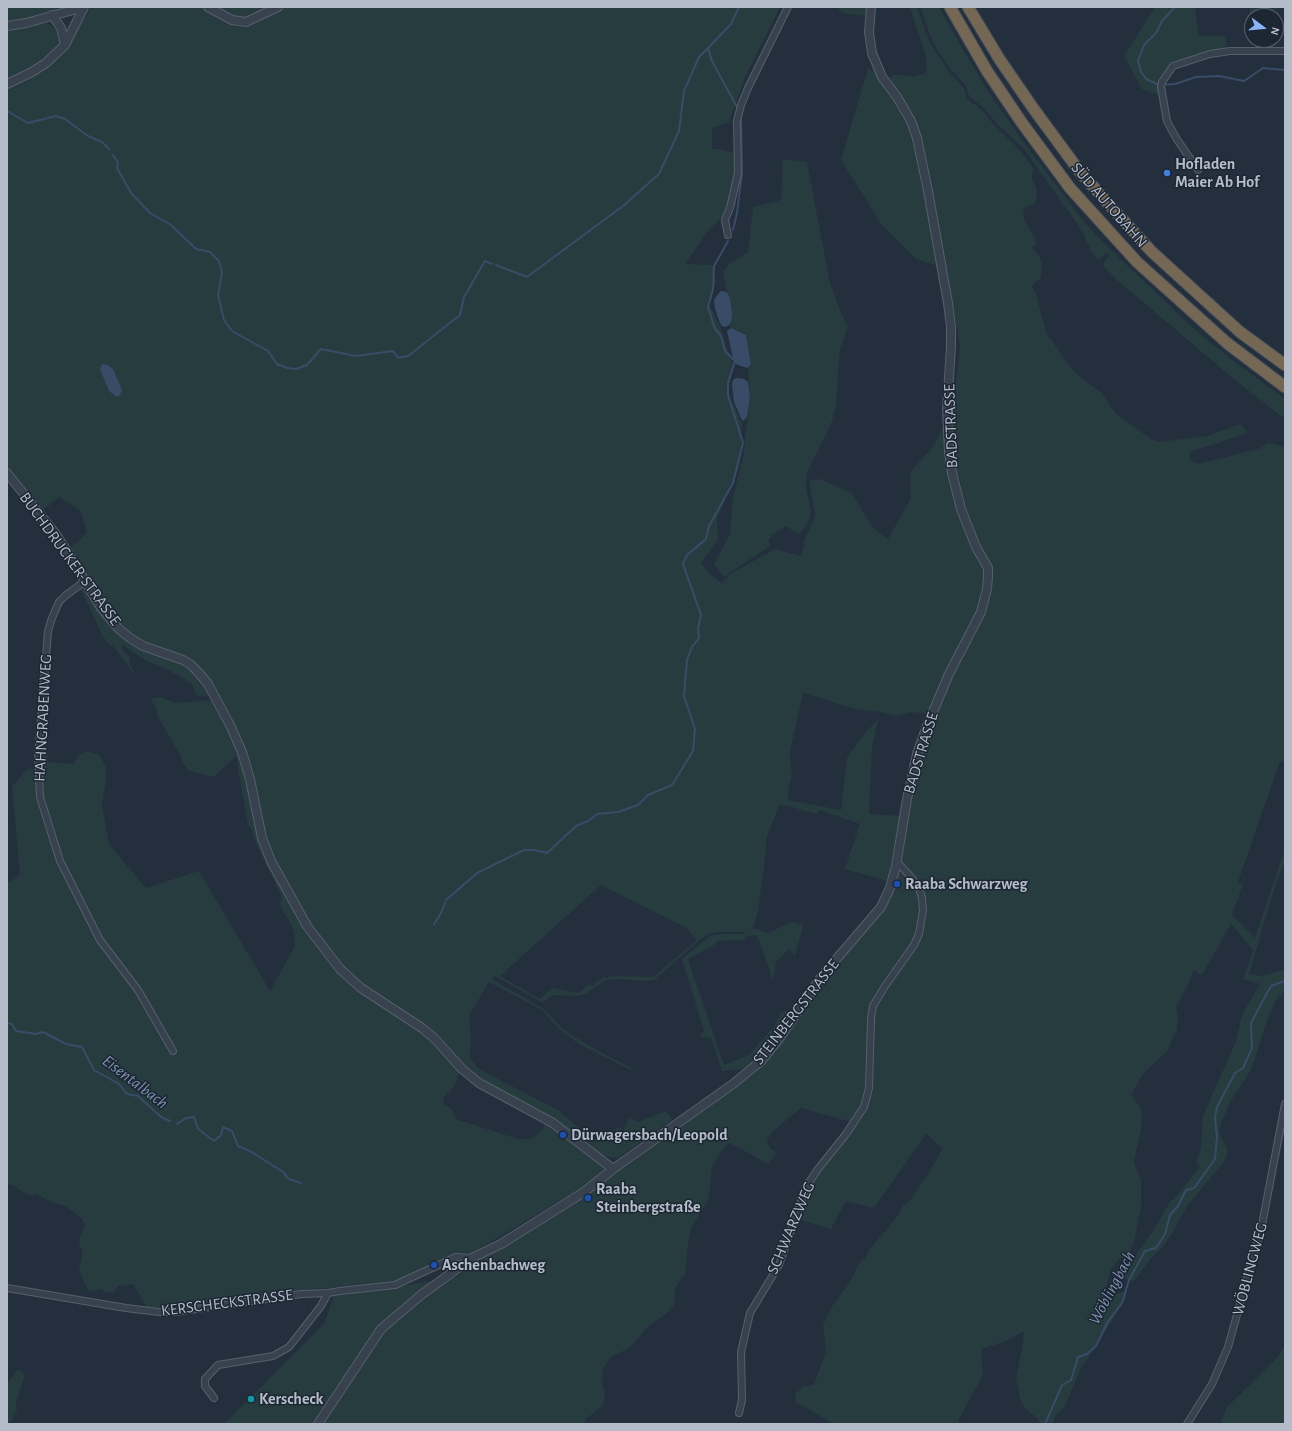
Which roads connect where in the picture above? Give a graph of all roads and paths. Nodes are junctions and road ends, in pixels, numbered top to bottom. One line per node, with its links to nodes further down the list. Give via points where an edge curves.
1 (84, 7): 8 (street); 10 (street)
2 (208, 7): 3 (street, via 232,20 246,22)
3 (278, 7)
4 (788, 7): 14 (street, via 741,105 737,121 738,173 725,220)
5 (871, 7): 19 (street, BADSTRASSE, via 869,32 872,53 882,78 897,97 911,121 917,138 951,326 947,409 952,473 961,509 976,547 988,568 987,589 981,612 949,674 917,754 906,799)
6 (950, 7): 16 (highway, SÜD AUTOBAHN, via 1022,123 1070,188 1137,262 1227,343)
7 (968, 7): 15 (highway, SÜD AUTOBAHN, via 1000,60 1085,178 1150,251 1240,332)
8 (52, 15): 9 (street); 10 (street, via 61,28)
9 (7, 26)
10 (65, 45): 12 (street, via 46,63)
11 (1285, 51): 13 (street, via 1230,51 1210,54 1173,66 1162,85 1167,120)
12 (7, 84)
13 (1198, 170)
14 (728, 235)
15 (1285, 365)
16 (1285, 386)
17 (7, 473): 18 (street, BUCHDRUCKER-STRASSE, via 51,527)
18 (85, 581): 20 (street, HAHNGRABENWEG, via 59,602 48,631 38,756 40,797 60,860 100,940 138,990); 22 (street, BUCHDRUCKER-STRASSE, via 107,615 125,635 143,646 186,662 200,673 208,684 242,752 262,838 271,861 307,926 340,970 361,988 422,1028 479,1083 553,1123)
19 (896, 861): 22 (street, STEINBERGSTRASSE, via 890,888 881,908 821,977 767,1054 733,1084); 27 (street, SCHWARZWEG, via 919,888 923,911 921,929 914,945 873,1006 869,1088 864,1107 811,1179 802,1196 779,1264 750,1313 741,1352 742,1400)
20 (172, 1051)
21 (1285, 1104): 29 (street, WÖBLINGWEG, via 1262,1225 1228,1347 1212,1384)
22 (613, 1169): 23 (street, STEINBERGSTRASSE, via 584,1192 501,1244)
23 (472, 1258): 25 (street, KERSCHECKSTRASSE, via 456,1257 395,1286); 28 (street, STEINBERGSTRASSE, via 421,1295 381,1330)
24 (7, 1288): 25 (street, KERSCHECKSTRASSE, via 167,1312 302,1294)
25 (328, 1293): 26 (street, KERSCHECKSTRASSE, via 290,1347 273,1356 218,1365 205,1379 205,1386)
26 (214, 1398)
27 (739, 1413)
28 (318, 1424)
29 (1187, 1424)

